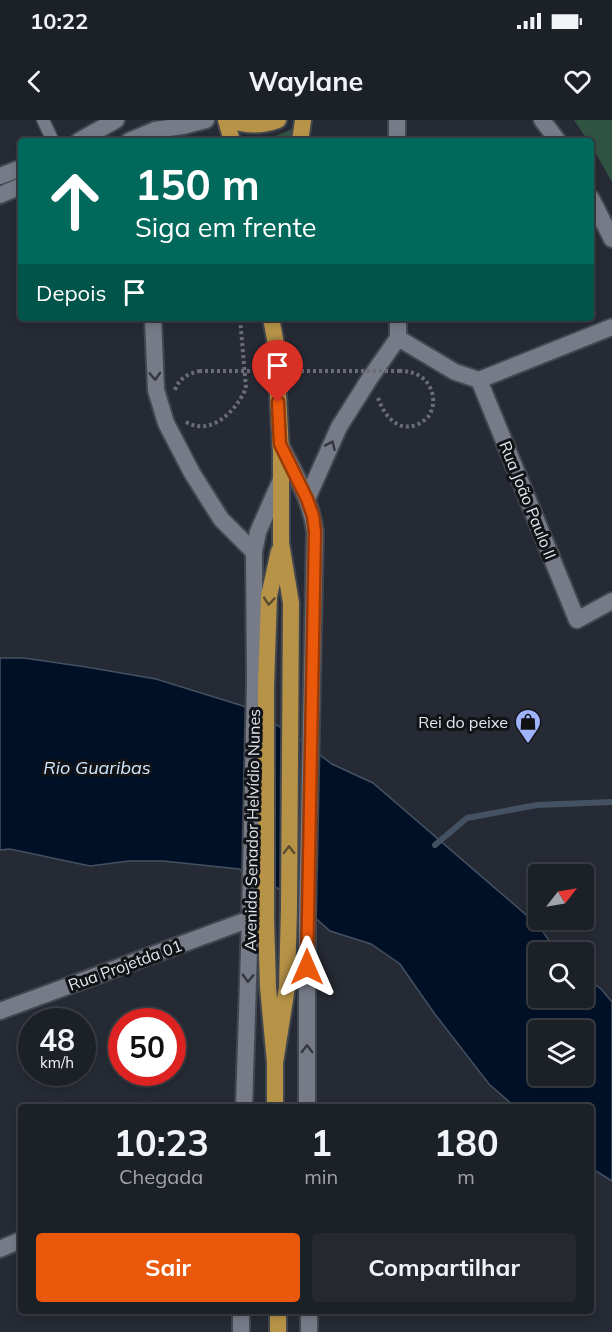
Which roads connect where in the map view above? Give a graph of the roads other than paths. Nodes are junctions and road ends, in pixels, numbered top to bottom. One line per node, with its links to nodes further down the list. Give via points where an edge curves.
1 (43, 120): 11 (lane)
2 (116, 120): 12 (street)
3 (206, 120): 10 (street)
4 (226, 120): 13 (highway)
5 (231, 120): 6 (highway, via 255,125)
6 (278, 120)
7 (303, 120): 14 (highway)
8 (397, 120): 15 (street)
9 (542, 120): 16 (street)
10 (155, 135)
11 (52, 138)
12 (84, 138)
13 (231, 138)
14 (300, 138)
15 (397, 138)
16 (556, 138)
17 (18, 169): 18 (street)
18 (0, 176)
19 (18, 187): 20 (street)
20 (0, 195)
21 (594, 201): 22 (street)
22 (606, 213): 23 (street)
23 (612, 239)
24 (153, 321): 36 (street, one-way to 36, via 156,390 166,423 221,519)
25 (272, 321): 30 (highway)
26 (278, 321): 30 (highway)
27 (398, 321): 29 (street)
28 (612, 327): 31 (street)
29 (398, 338): 31 (street, via 454,372); 34 (street, one-way to 29, via 339,427)
30 (275, 339): 32 (highway)
31 (479, 380): 37 (street, Rua João Paulo II, via 577,620)
32 (280, 444): 33 (highway); 34 (street)
33 (280, 482): 35 (highway); 36 (street, via 258,532)
34 (307, 499): 44 (street, one-way to 34, via 315,532)
35 (281, 543): 38 (highway, one-way to 38, via 269,596); 41 (highway, one-way to 35, via 287,987 289,908 291,603)
36 (254, 552): 38 (street)
37 (612, 601)
38 (260, 685): 39 (highway)
39 (258, 919): 40 (street, Rua Projetda 01); 41 (highway); 42 (street, Avenida Senador Helvídio Nunes, one-way to 42)
40 (0, 1011)
41 (275, 1063): 43 (highway)
42 (244, 1104)
43 (275, 1104)
44 (307, 1104)
45 (18, 1241): 46 (street)
46 (0, 1249)
47 (241, 1314): 50 (street)
48 (278, 1314): 51 (highway)
49 (309, 1314): 52 (street)
50 (241, 1332)
51 (278, 1332)
52 (309, 1332)

